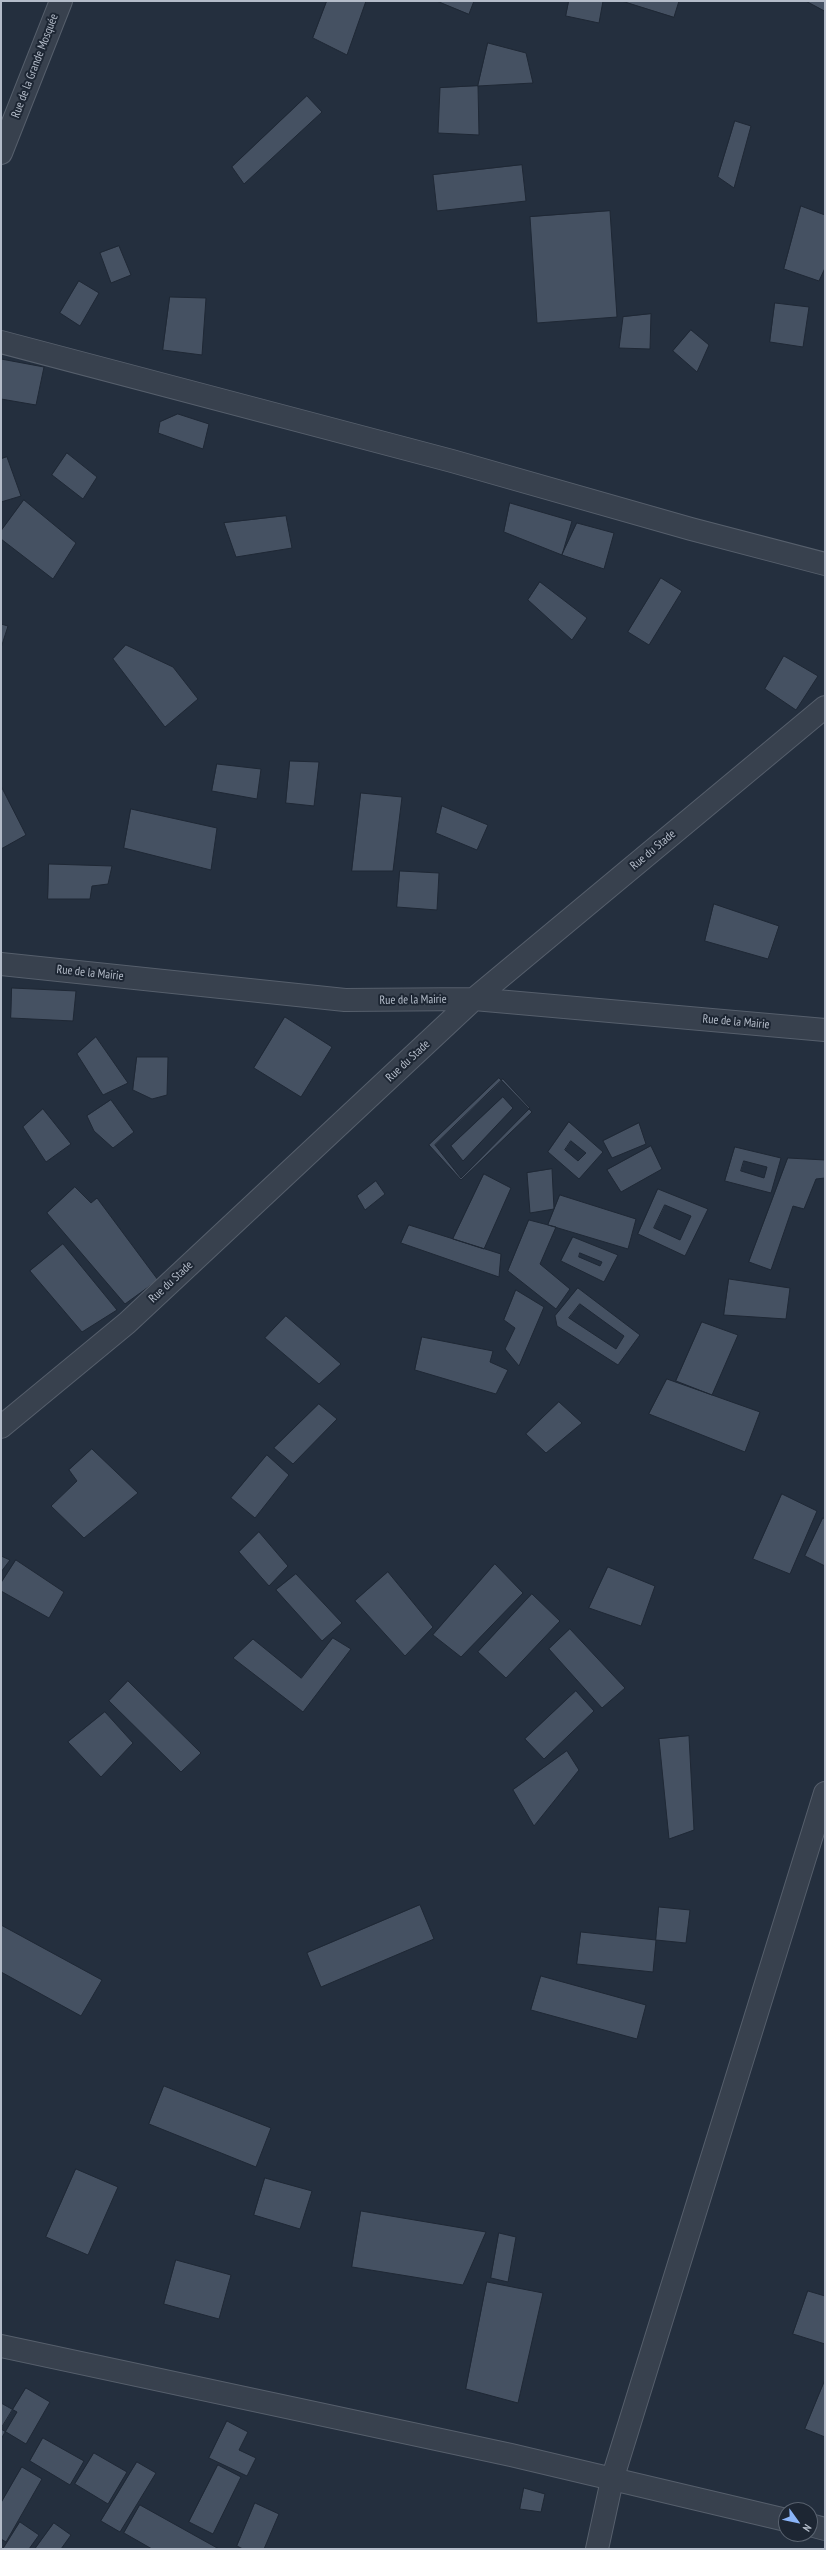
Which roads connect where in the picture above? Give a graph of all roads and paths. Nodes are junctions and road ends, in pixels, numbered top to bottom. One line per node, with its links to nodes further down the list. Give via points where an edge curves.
1 (61, 1): 2 (street, Rue de la Grande Mosquée)
2 (1, 154)
3 (1, 342): 4 (street, via 452,461)
4 (825, 564)
5 (825, 707): 7 (street, Rue du Stade)
6 (1, 964): 7 (street, Rue de la Mairie, via 345,1000)
7 (474, 999): 8 (street, Rue de la Mairie); 9 (street, Rue du Stade, via 128,1323)
8 (825, 1030)
9 (1, 1427)
10 (825, 1793): 12 (street)
11 (1, 2346): 12 (street, via 511,2454)
12 (612, 2480): 13 (street); 14 (street)
13 (778, 2518)
14 (597, 2549)

